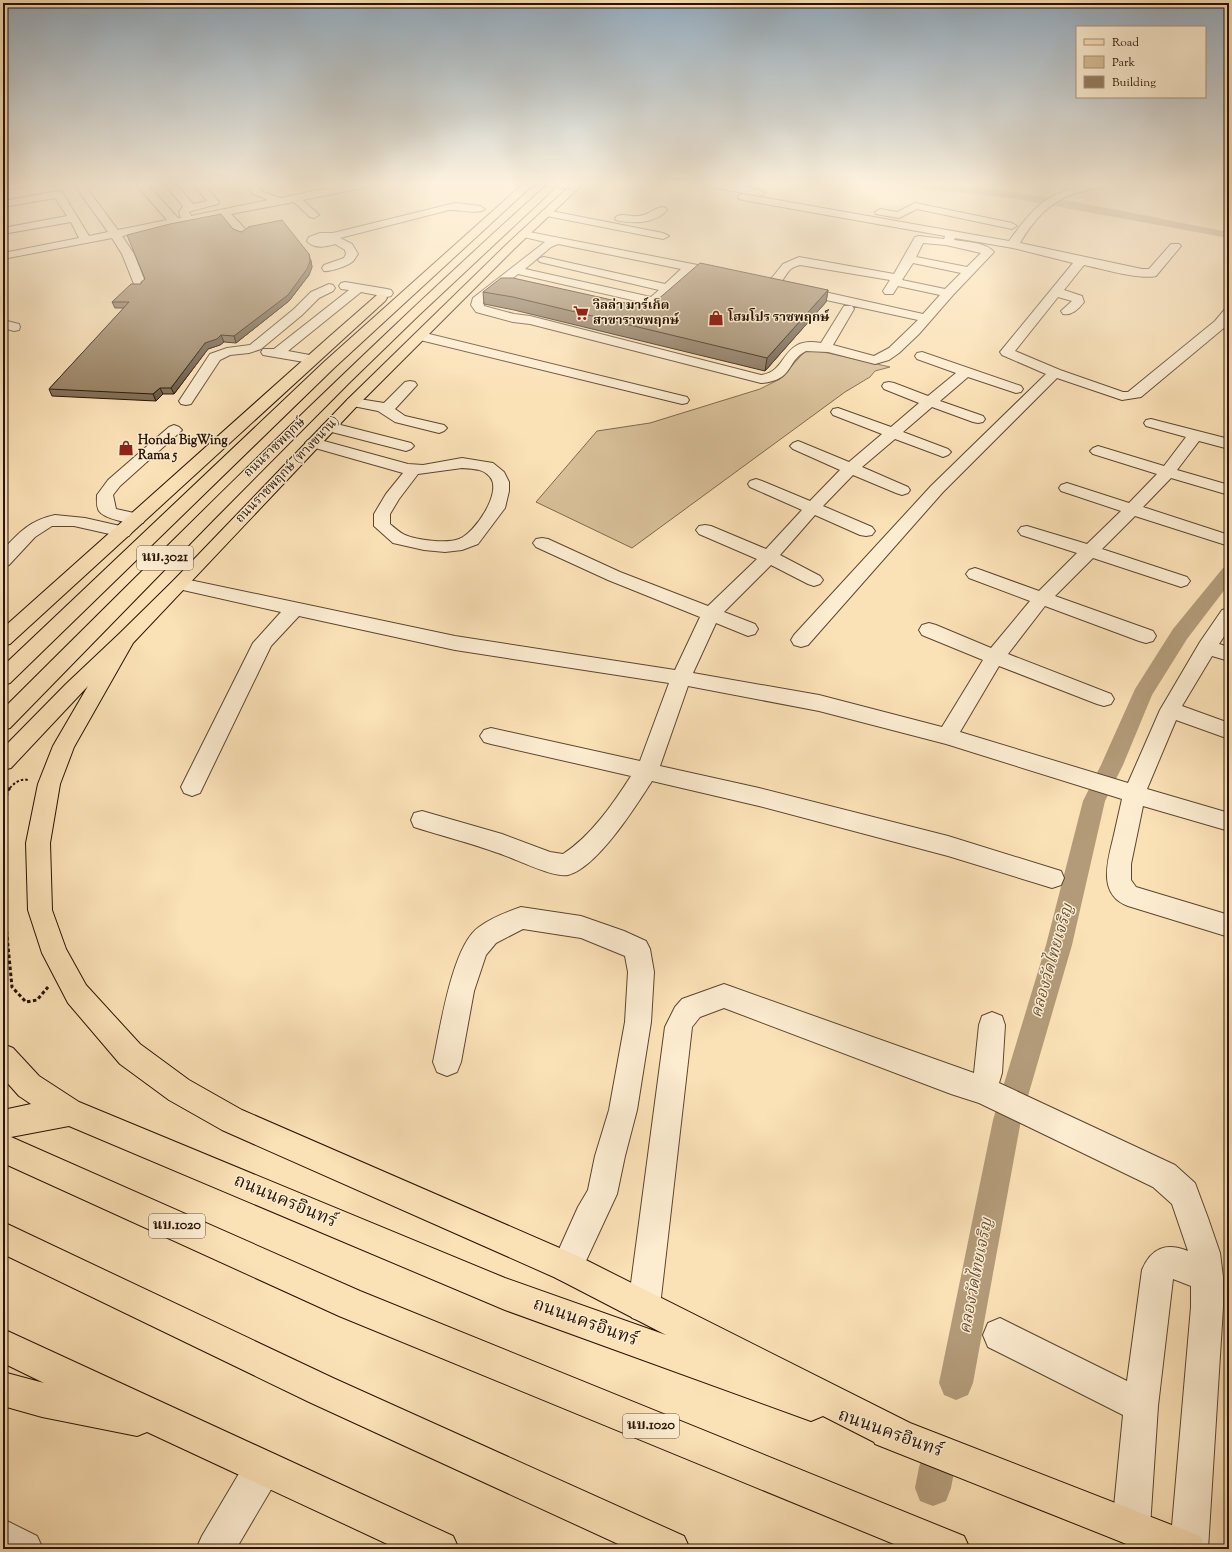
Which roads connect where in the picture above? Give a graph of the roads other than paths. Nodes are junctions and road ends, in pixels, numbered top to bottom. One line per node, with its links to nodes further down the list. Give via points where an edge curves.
1 (129, 255): 35 (street)
2 (321, 255): 22 (street)
3 (351, 255): 22 (street, via 348,260)
4 (438, 255): 43 (main road, นบ.3021, via 408,274)
5 (449, 255): 122 (main road, ถนนราชพฤกษ์ / นบ.3021, via 302,391)
6 (476, 255): 126 (main road, ถนนราชพฤกษ์ / นบ.3021, via 250,473)
7 (502, 255): 56 (main road, ถนนราชพฤกษ์ (ทางขนาน) / นบ.3021)
8 (535, 255): 16 (street)
9 (580, 255): 27 (street)
10 (633, 255): 21 (street)
11 (911, 255): 17 (street)
12 (985, 255): 18 (street)
13 (1057, 255): 19 (street)
14 (1167, 255): 19 (street, via 1152,273)
15 (966, 257): 18 (street)
16 (532, 258): 23 (street); 40 (street)
17 (909, 259): 25 (street); 29 (street)
18 (981, 260): 25 (street)
19 (1081, 261): 42 (street)
20 (824, 265): 24 (street); 31 (street); 36 (street, via 799,261 787,266)
21 (690, 267): 27 (street); 28 (street)
22 (328, 268): 37 (street)
23 (516, 270): 33 (street); 47 (street)
24 (852, 270): 29 (street); 39 (street)
25 (970, 271): 34 (street)
26 (917, 274): 29 (street)
27 (681, 276): 40 (street)
28 (736, 276)
29 (898, 277): 44 (street); 45 (street)
30 (945, 279): 34 (street)
31 (812, 280)
32 (758, 281): 36 (street)
33 (499, 282): 38 (street); 57 (street, via 477,301 480,309 761,379 777,376 801,347)
34 (959, 282): 44 (street)
35 (140, 284)
36 (773, 284): 51 (street)
37 (331, 285): 41 (street, via 343,282 345,286); 58 (street, via 315,295)
38 (514, 286)
39 (841, 286)
40 (668, 288): 47 (street)
41 (358, 289): 43 (street); 59 (street)
42 (1056, 292): 53 (street, via 1078,299 1078,302); 63 (street, via 1007,352)
43 (387, 293): 61 (main road, นบ.3021)
44 (948, 293): 49 (street)
45 (888, 294): 46 (street); 51 (street)
46 (902, 297)
47 (654, 302): 50 (street, via 639,313)
48 (924, 302): 49 (street)
49 (938, 304): 55 (street)
50 (606, 307)
51 (879, 307): 55 (street)
52 (848, 309): 57 (street)
53 (1067, 311)
54 (1227, 317): 63 (street, via 1136,394 1122,396)
55 (925, 318): 57 (street, via 914,332 882,359 867,359)
56 (421, 336): 67 (street); 69 (main road, ถนนราชพฤกษ์ (ทางขนาน) / นบ.3021)
57 (825, 348)
58 (255, 349): 59 (street); 68 (street, via 233,351 215,357)
59 (277, 353): 61 (street)
60 (922, 356): 62 (street)
61 (310, 359): 95 (main road, นบ.3021)
62 (966, 372): 66 (street); 70 (street)
63 (1055, 373): 118 (street, via 937,488)
64 (410, 385): 71 (street)
65 (890, 386): 70 (street)
66 (1016, 388)
67 (682, 400)
68 (186, 401)
69 (353, 402): 71 (street); 75 (main road, ถนนราชพฤกษ์ (ทางขนาน) / นบ.3021)
70 (930, 402): 73 (street); 78 (street)
71 (386, 409): 76 (street, via 400,418)
72 (838, 412): 78 (street)
73 (978, 419)
74 (1151, 423): 79 (street)
75 (329, 427): 80 (main road, ถนนราชพฤกษ์ (ทางขนาน) / นบ.3021); 82 (street)
76 (439, 428)
77 (174, 430): 95 (street, via 114,483 105,495 106,508 110,513)
78 (891, 433): 85 (street); 86 (street)
79 (1196, 435): 81 (street); 88 (street)
80 (313, 443): 87 (street); 108 (main road, ถนนราชพฤกษ์ (ทางขนาน) / นบ.3021)
81 (1229, 444)
82 (406, 446)
83 (798, 446): 86 (street)
84 (1098, 451): 88 (street)
85 (943, 452)
86 (851, 468): 91 (street); 93 (street)
87 (414, 469): 87 (street, via 382,514 382,526 399,539 424,545 462,545 472,540 497,508 501,482 498,475 487,466 462,463 423,470)
88 (1167, 472): 92 (street); 94 (street)
89 (756, 484): 93 (street)
90 (1067, 488): 94 (street)
91 (902, 490)
92 (1229, 490)
93 (812, 508): 97 (street); 103 (street)
94 (1133, 509): 100 (street); 102 (street)
95 (137, 519): 99 (main road, นบ.3021)
96 (706, 530): 103 (street)
97 (866, 531)
98 (1027, 531): 102 (street)
99 (123, 532): 104 (street, via 69,520 46,522); 116 (main road, นบ.3021)
100 (1229, 541)
101 (542, 543): 111 (street, via 614,576)
102 (1089, 551): 107 (street); 109 (street)
103 (769, 557): 106 (street); 111 (street)
104 (3, 561)
105 (975, 574): 109 (street)
106 (814, 580)
107 (1182, 581)
108 (180, 584): 110 (street); 117 (main road, ถนนราชพฤกษ์ (ทางขนาน) / นบ.3021)
109 (1042, 599): 115 (street); 121 (street)
110 (294, 609): 123 (street, via 455,643); 132 (street, via 263,643)
111 (711, 614): 113 (street); 123 (street)
112 (1229, 614): 119 (street)
113 (748, 629)
114 (929, 630): 121 (street)
115 (1146, 636)
116 (3, 639)
117 (126, 639): 130 (main road, ถนนราชพฤกษ์ (ทางขนาน) / นบ.3021, via 73,689); 146 (main road, via 64,746 49,784 42,814 38,843 40,910 55,953 77,994 130,1054 192,1098 232,1120)
118 (801, 640)
119 (1207, 647): 120 (street); 125 (street)
120 (1229, 654)
121 (995, 657): 124 (street); 129 (street)
122 (3, 678)
123 (681, 678): 129 (street, via 819,703); 131 (street)
124 (1104, 699)
125 (1170, 710): 127 (street); 133 (street)
126 (3, 722)
127 (1229, 731)
128 (491, 736): 131 (street)
129 (947, 736): 133 (street)
130 (3, 762)
131 (647, 771): 134 (street, via 615,819 580,856 566,864 549,862 502,844); 136 (street, via 933,842)
132 (192, 787)
133 (1127, 792): 135 (street); 137 (street, via 1119,864 1121,888 1128,895)
134 (422, 820)
135 (1229, 822)
136 (1052, 878)
137 (1229, 926)
138 (992, 1025): 141 (street, via 988,1073)
139 (3, 1058): 142 (main road, ถนนนครอินทร์, via 29,1086)
140 (447, 1062): 146 (street, via 461,991 469,965 476,948 487,935 521,918 581,928 637,949 641,972 638,1022 623,1110 602,1194)
141 (991, 1093): 147 (street, via 1164,1176 1184,1194 1204,1253); 148 (street, via 724,996 691,1008 679,1027)
142 (69, 1112): 143 (main road); 154 (main road, ถนนนครอินทร์, via 505,1294)
143 (3, 1124)
144 (3, 1148): 162 (main road, นบ.1020, via 352,1304)
145 (3, 1238): 161 (main road, via 321,1390)
146 (567, 1267): 148 (main road)
147 (1207, 1277): 152 (street, via 1180,1264 1167,1262 1158,1270); 163 (street, via 1207,1307)
148 (644, 1306): 154 (main road)
149 (1000, 1335): 152 (street)
150 (3, 1346): 153 (main road)
151 (3, 1389): 153 (main road, via 42,1400)
152 (1141, 1406): 156 (street)
153 (170, 1426): 155 (main road)
154 (900, 1436): 156 (main road, ถนนนครอินทร์)
155 (263, 1468): 159 (street); 160 (main road)
156 (1131, 1527): 163 (main road, ถนนนครอินทร์)
157 (3, 1538): 158 (street)
158 (24, 1549)
159 (215, 1549)
160 (440, 1549)
161 (671, 1549)
162 (951, 1549)
163 (1188, 1549)

